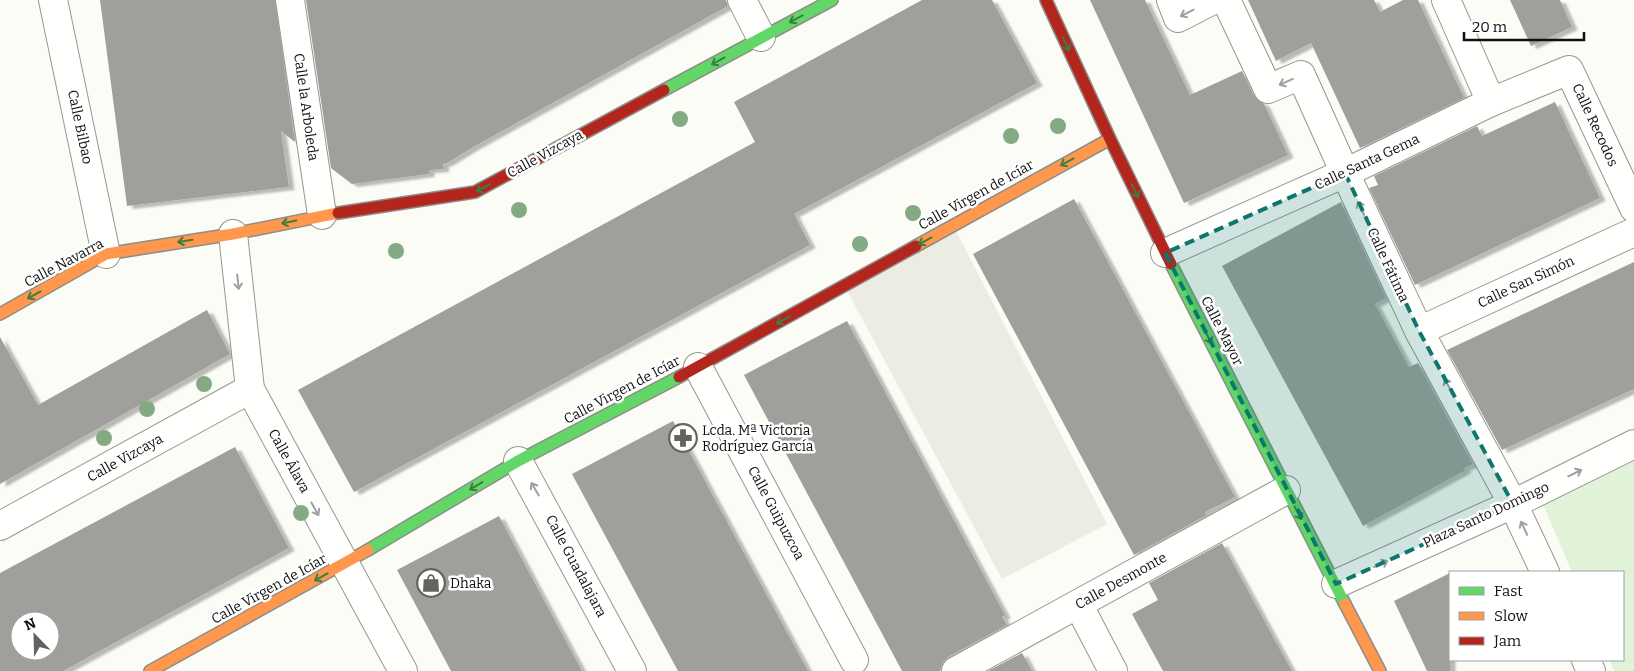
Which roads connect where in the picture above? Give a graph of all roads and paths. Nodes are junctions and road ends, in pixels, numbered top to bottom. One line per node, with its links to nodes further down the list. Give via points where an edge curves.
1 (53, 0): 20 (street, Calle Bilbao)
2 (290, 0): 16 (street, Calle la Arboleda)
3 (742, 0): 10 (street)
4 (832, 0): 10 (street, Calle Vizcaya, one-way to 10)
5 (1046, 0): 13 (street, Calle Mayor, one-way to 13)
6 (1171, 0): 7 (street, one-way to 6, via 1178,18)
7 (1213, 0)
8 (1226, 0): 14 (street, Calle Fátima, one-way to 8, via 1301,75 1268,89)
9 (1446, 0): 12 (street)
10 (761, 37): 16 (street, Calle Vizcaya, one-way to 16, via 475,192)
11 (1570, 70): 12 (street, Calle Santa Gema); 15 (street, Calle Recodos)
12 (1491, 102): 14 (street, Calle Santa Gema)
13 (1110, 138): 19 (street, Calle Mayor, one-way to 19); 23 (street, Calle Virgen de Icíar, one-way to 23)
14 (1344, 173): 19 (street, Calle Santa Gema); 22 (street, Calle Fátima, one-way to 14)
15 (1634, 208)
16 (322, 215): 18 (street, Calle Vizcaya, one-way to 18)
17 (1634, 232): 22 (street, Calle San Simón)
18 (233, 234): 20 (street, Calle Navarra, one-way to 20); 24 (street, Calle Álava, one-way to 24)
19 (1165, 253): 27 (street, Calle Mayor, one-way to 27)
20 (106, 254): 21 (street, Calle Navarra, one-way to 21)
21 (0, 314)
22 (1419, 331): 28 (street, Calle Fátima, one-way to 22)
23 (698, 367): 26 (street, Calle Virgen de Icíar); 34 (street, Calle Guipuzcoa)
24 (250, 389): 29 (street, Calle Vizcaya); 30 (street, Calle Álava, one-way to 30)
25 (1634, 444): 28 (street, Plaza Santo Domingo, one-way to 25)
26 (518, 461): 30 (street, Calle Virgen de Icíar, one-way to 30); 38 (street, Calle Guadalajara, one-way to 26)
27 (1286, 490): 32 (street, Calle Mayor, one-way to 32); 33 (street, Calle Desmonte)
28 (1512, 504): 31 (street, Calle Fátima, one-way to 28); 32 (street, Plaza Santo Domingo, one-way to 28)
29 (0, 526)
30 (345, 564): 35 (street, Calle Virgen de Icíar, one-way to 35); 37 (street, Calle Álava)
31 (1545, 571)
32 (1336, 584): 41 (street, Calle Mayor)
33 (1078, 604): 39 (street, Calle Desmonte); 40 (street)
34 (854, 660)
35 (178, 664): 36 (street, Calle Virgen de Icíar)
36 (150, 671)
37 (403, 671)
38 (632, 671)
39 (956, 671)
40 (1113, 671)
41 (1380, 671)

